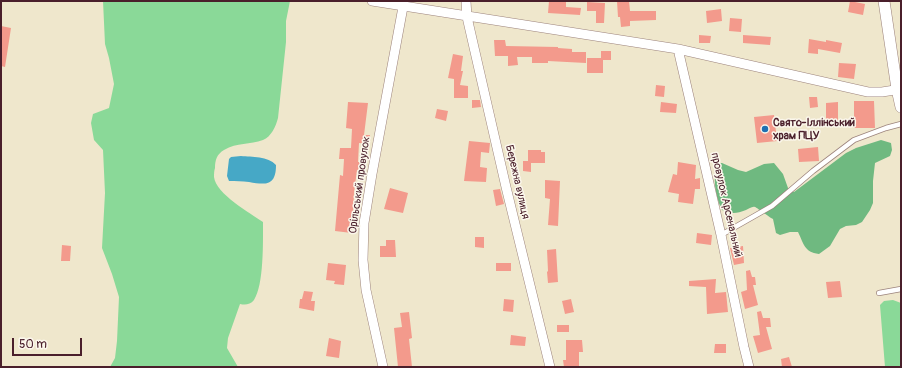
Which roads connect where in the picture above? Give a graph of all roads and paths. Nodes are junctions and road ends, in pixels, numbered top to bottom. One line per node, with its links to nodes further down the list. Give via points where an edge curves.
1 (372, 1): 4 (street)
2 (466, 1): 5 (street, Бережна вулиця)
3 (884, 1): 7 (street)
4 (403, 7): 5 (street); 13 (street, Орільський провулок, via 364,223 363,260 366,290)
5 (467, 17): 6 (street); 14 (street, Бережна вулиця)
6 (678, 49): 7 (street, via 868,92); 10 (street, провулок Арсенальний)
7 (899, 89): 8 (street)
8 (901, 107)
9 (901, 124): 10 (lane, via 854,140 772,206)
10 (721, 235): 15 (street, провулок Арсенальний)
11 (901, 289): 12 (lane)
12 (879, 292)
13 (383, 367)
14 (550, 367)
15 (749, 367)

